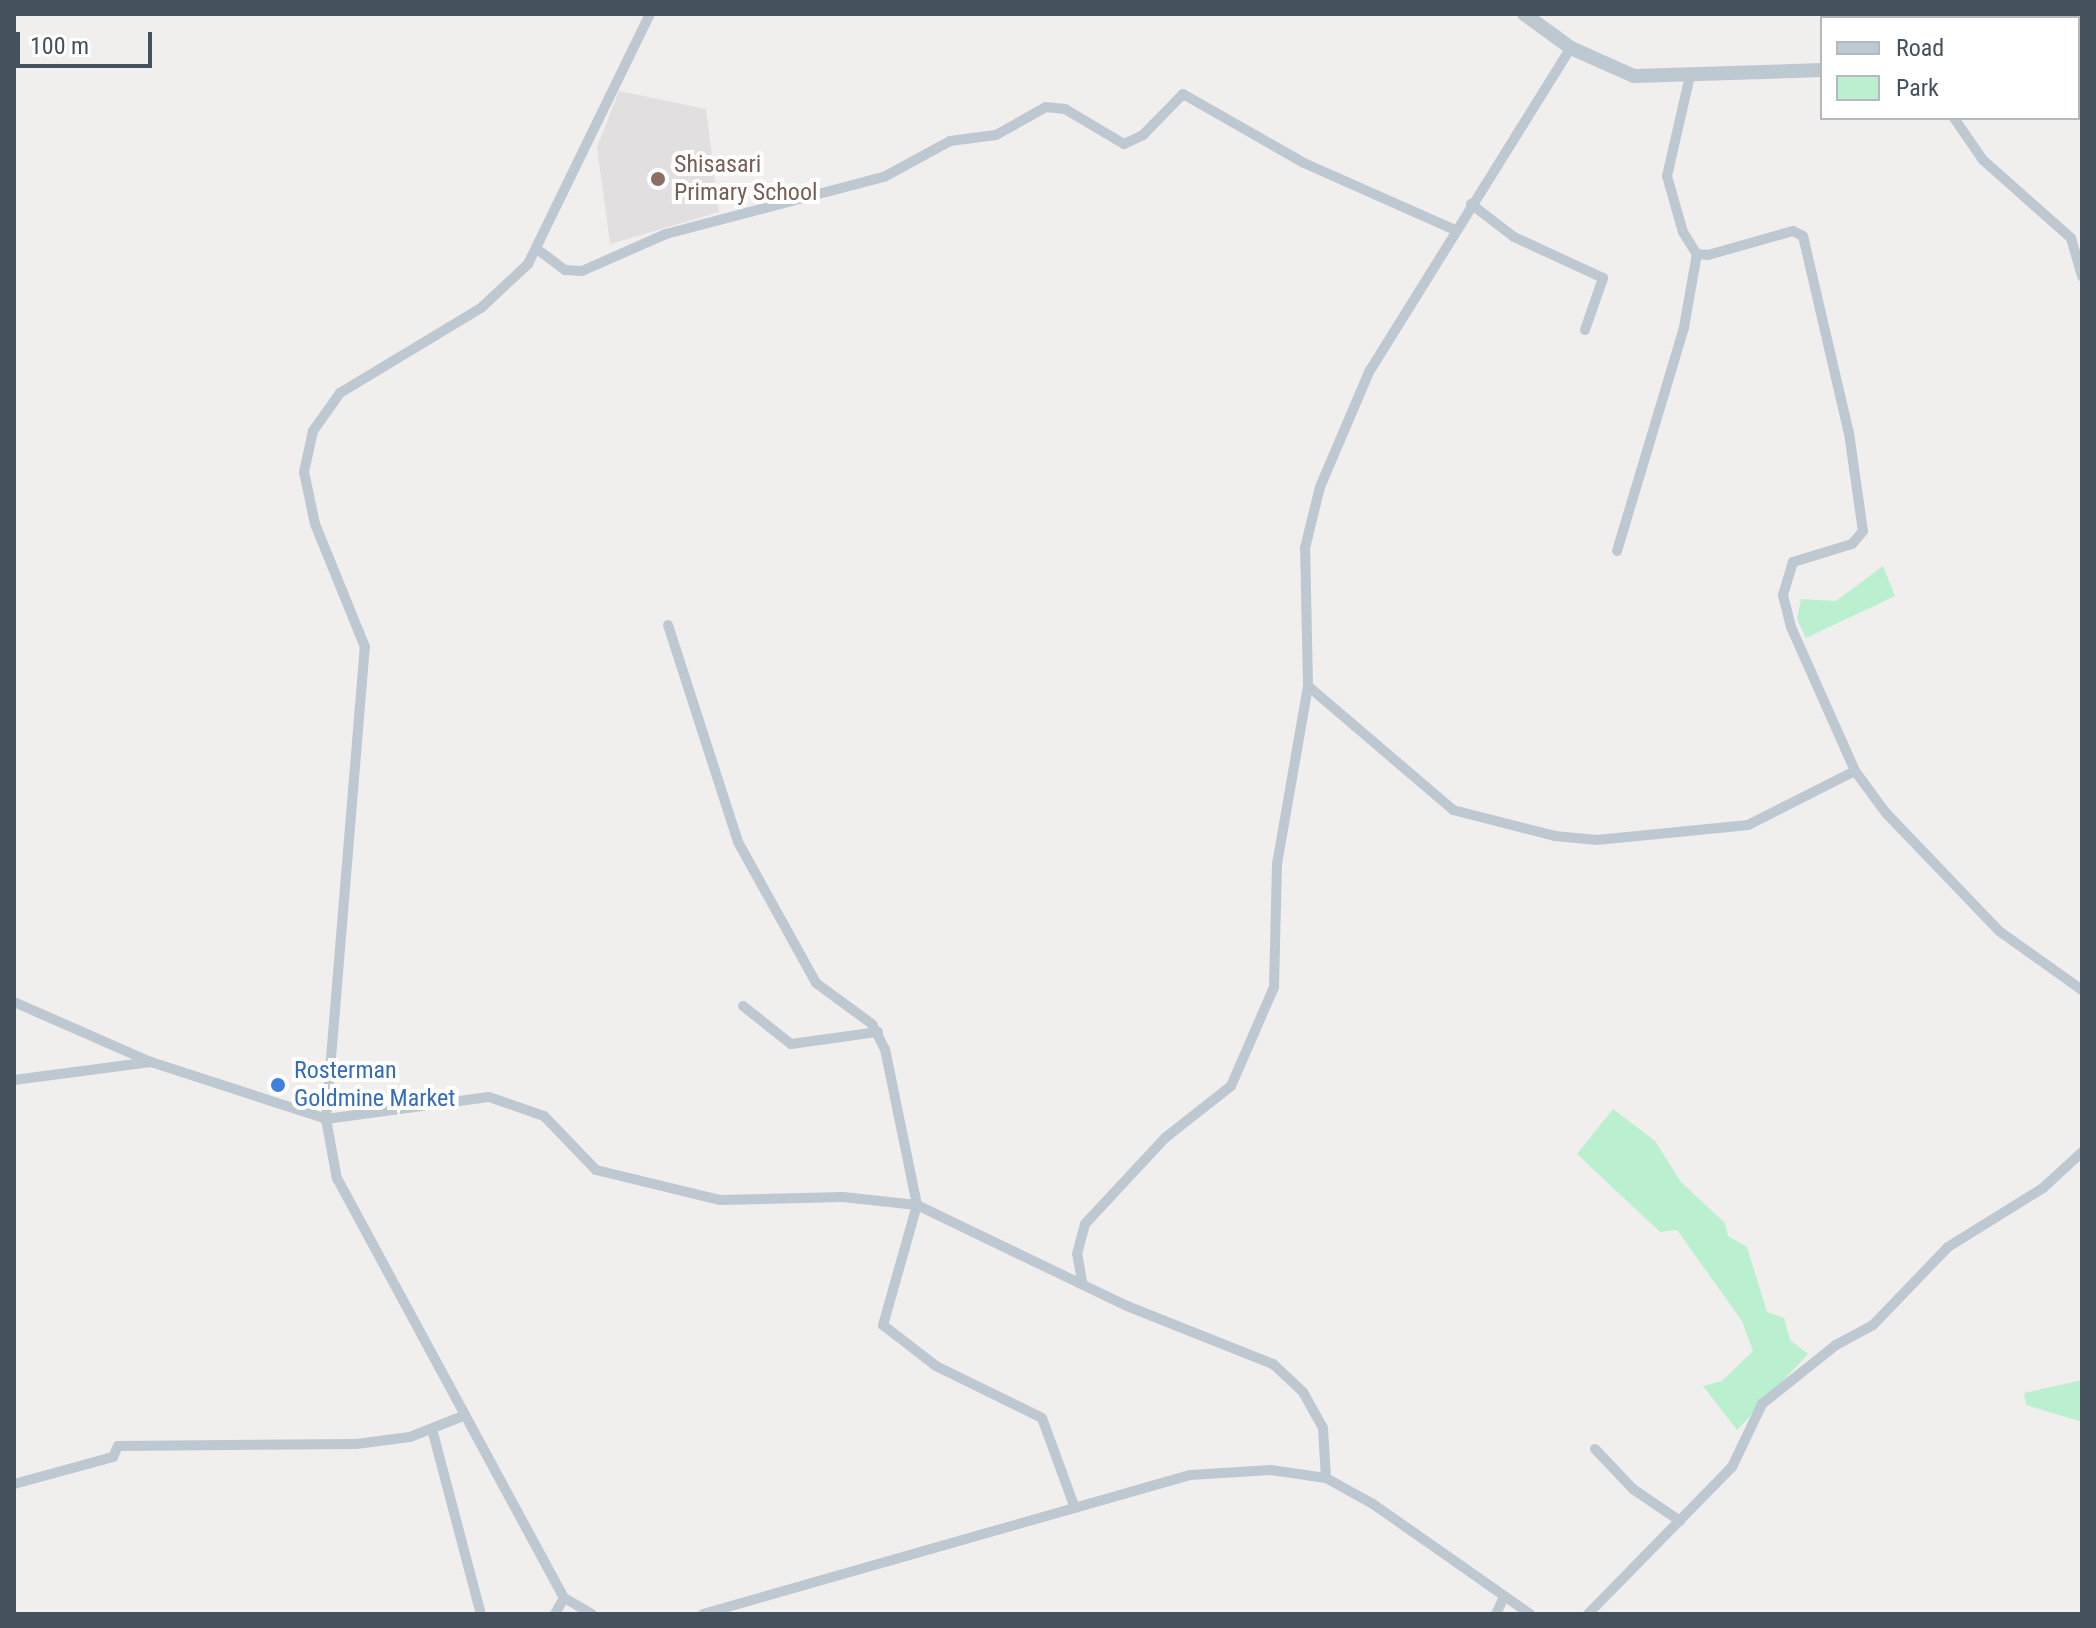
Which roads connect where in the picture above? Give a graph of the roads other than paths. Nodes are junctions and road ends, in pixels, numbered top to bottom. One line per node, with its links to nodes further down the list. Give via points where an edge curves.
1 (650, 14): 9 (street)
2 (1524, 14): 3 (street)
3 (1571, 48): 5 (street, via 1634,76); 7 (street)
4 (1820, 70): 5 (street)
5 (1689, 80): 10 (street, via 1667,176)
6 (1955, 120): 11 (street, via 1983,160 2071,238)
7 (1471, 204): 8 (street); 12 (street, via 1514,237 1603,278)
8 (1455, 230): 9 (street, via 1304,163 1183,94 1143,135 1124,144 1065,109 1046,107 996,135 950,141 884,177 666,234 582,271 565,270); 15 (street, via 1369,372 1320,487 1301,600)
9 (537, 249): 23 (street, via 481,308 351,383 321,417 307,449 304,489 362,629 367,693)
10 (1697, 254): 13 (street, via 1684,327); 16 (street, via 1793,231 1803,236 1865,523 1852,544 1793,562 1783,595)
11 (2082, 276)
12 (1585, 330)
13 (1617, 551)
14 (668, 625): 20 (street, via 738,842 816,983)
15 (1308, 686): 16 (street, via 1453,810 1555,836 1597,840 1748,825); 26 (street, via 1277,864 1274,987 1231,1086 1165,1138 1085,1224 1077,1254)
16 (1855, 771): 17 (street, via 1999,931)
17 (2082, 990)
18 (14, 1002): 21 (street)
19 (743, 1006): 20 (street, via 791,1044)
20 (878, 1032): 25 (street)
21 (151, 1062): 22 (street); 23 (street)
22 (14, 1080)
23 (326, 1119): 25 (street, via 489,1097 544,1116 596,1170 720,1200 843,1197); 27 (street, via 337,1179)
24 (2082, 1152): 33 (street, via 2043,1188 1948,1247 1873,1325 1836,1345 1762,1404 1732,1467)
25 (917, 1205): 26 (street); 32 (street, via 883,1325 926,1360 1042,1418)
26 (1083, 1283): 30 (street, via 1273,1364 1303,1392 1323,1428)
27 (463, 1416): 28 (street); 34 (street)
28 (432, 1429): 31 (street, via 356,1444 118,1446 113,1457); 36 (street)
29 (1595, 1449): 33 (street, via 1633,1489)
30 (1326, 1478): 32 (street, via 1271,1470 1190,1475); 35 (street)
31 (14, 1484)
32 (1075, 1508): 39 (street)
33 (1680, 1521): 42 (street)
34 (564, 1598): 37 (street); 38 (street)
35 (1503, 1599): 40 (street); 41 (street)
36 (481, 1614)
37 (555, 1614)
38 (592, 1614)
39 (703, 1614)
40 (1496, 1614)
41 (1530, 1614)
42 (1588, 1614)

